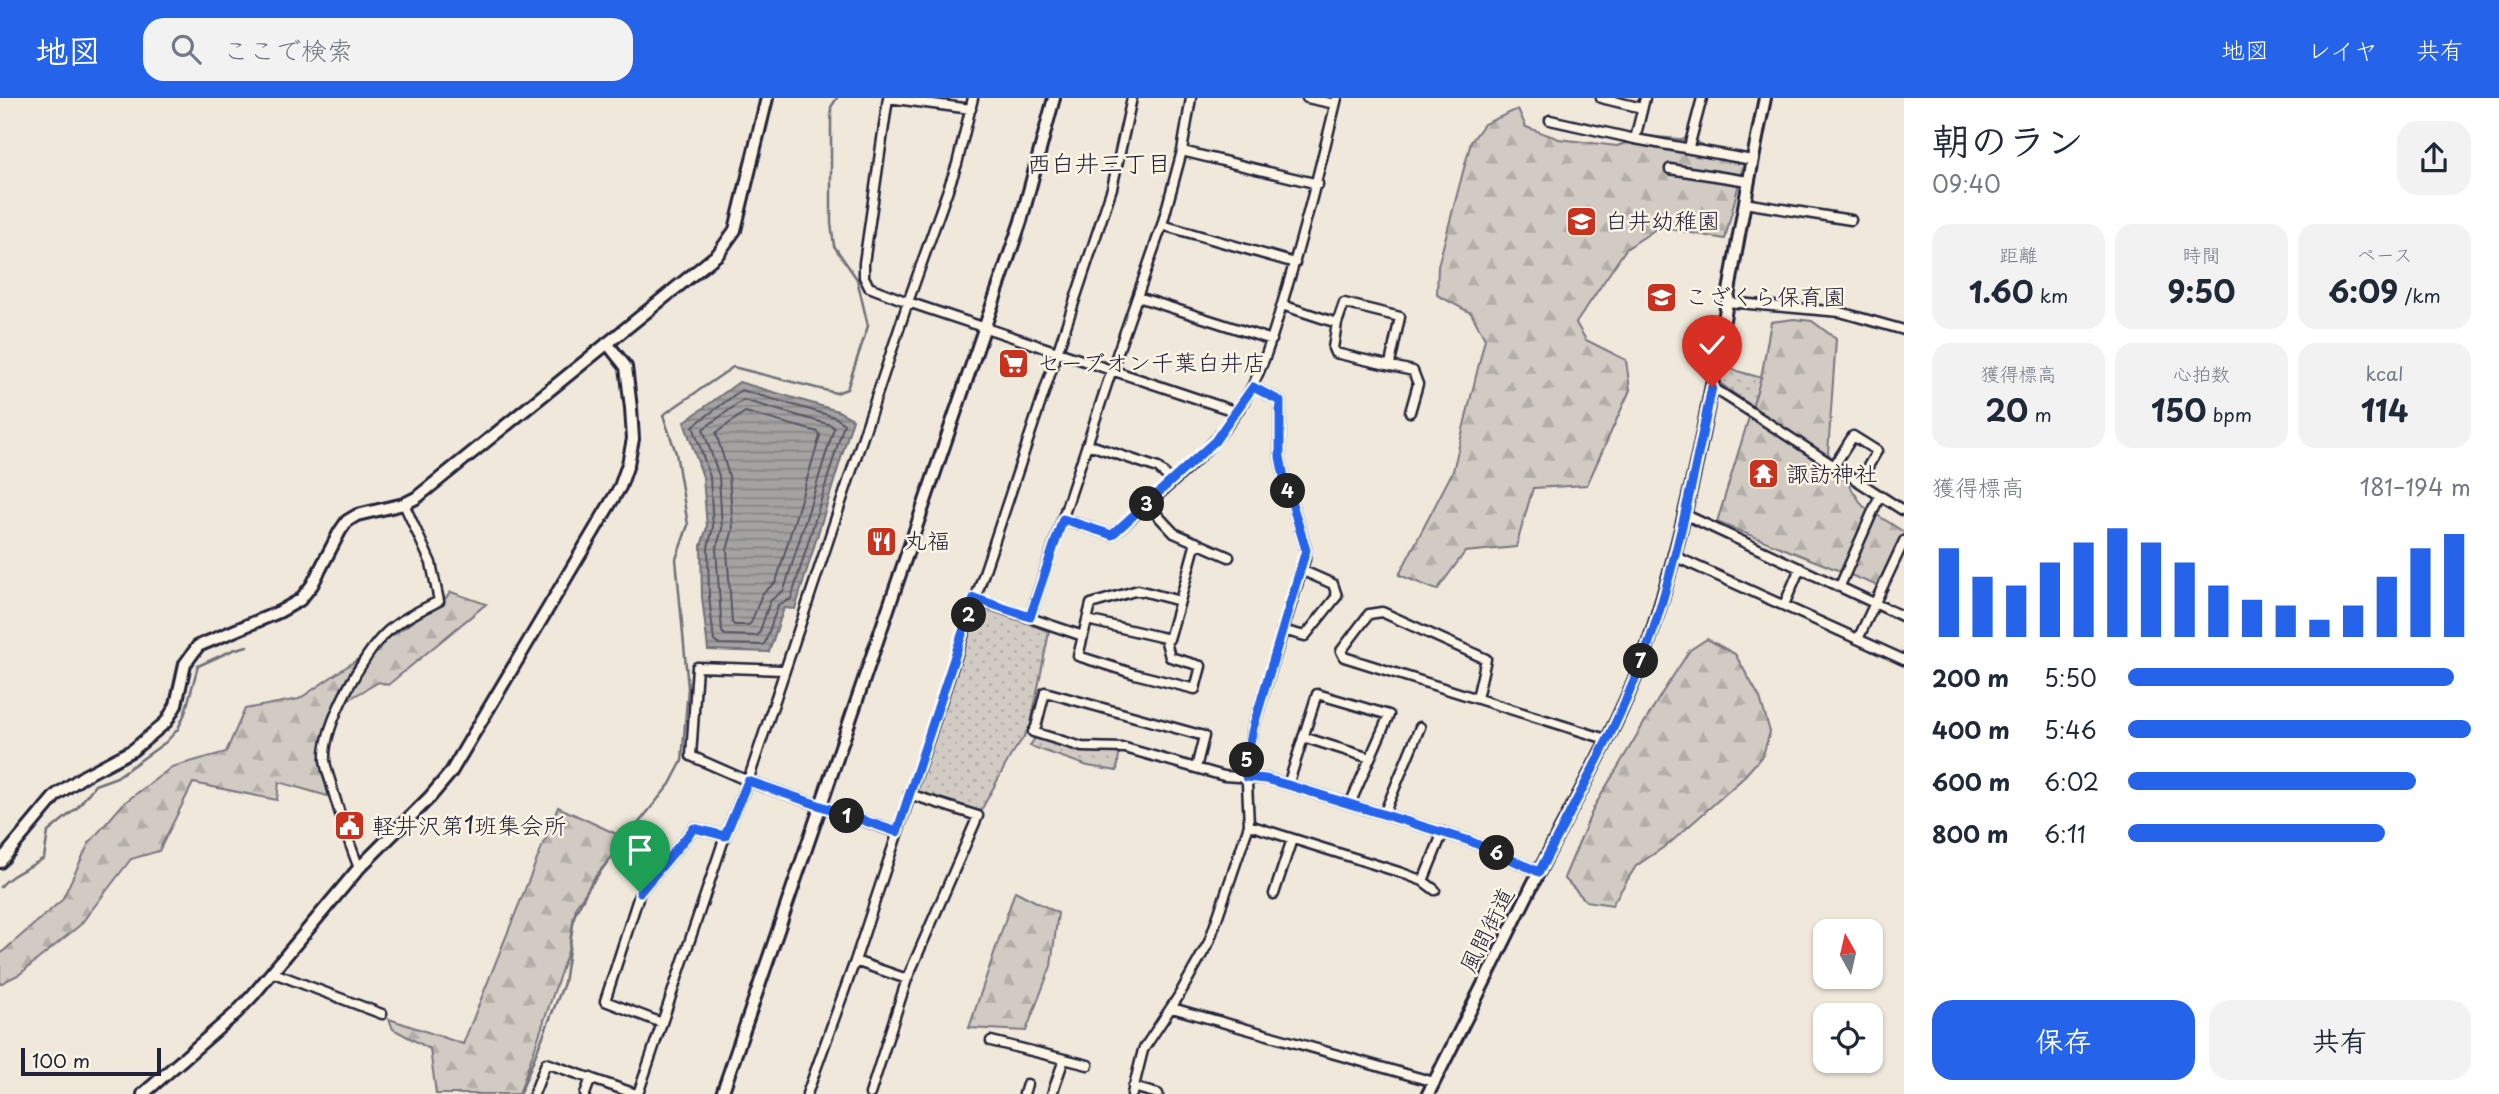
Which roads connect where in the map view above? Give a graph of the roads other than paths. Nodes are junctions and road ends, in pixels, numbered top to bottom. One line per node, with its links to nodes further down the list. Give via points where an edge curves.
1 (767, 98): 35 (street, via 739,216 728,242 706,265)
2 (888, 98): 14 (street); 28 (street, via 864,277 869,287)
3 (973, 98): 14 (street)
4 (1054, 98): 32 (street, via 1021,221)
5 (1132, 98): 36 (street, via 1112,188)
6 (1192, 98): 18 (street)
7 (1307, 98): 12 (street)
8 (1601, 98): 13 (street)
9 (1644, 98): 13 (street)
10 (1702, 98): 17 (street)
11 (1765, 98): 19 (street, 風間街道)
12 (1336, 101): 22 (street)
13 (1642, 108): 16 (street)
14 (971, 109): 28 (street, via 957,164)
15 (1550, 120): 16 (street)
16 (1635, 139): 17 (street)
17 (1689, 147): 19 (street)
18 (1182, 151): 22 (street); 25 (street)
19 (1752, 160): 21 (street, 風間街道)
20 (1670, 169): 21 (street)
21 (1748, 181): 23 (street, 風間街道)
22 (1318, 184): 26 (street)
23 (1744, 203): 24 (street); 29 (street, 風間街道)
24 (1851, 220)
25 (1162, 225): 26 (street); 27 (street)
26 (1295, 263): 30 (street)
27 (1139, 297): 34 (street); 38 (street)
28 (908, 302): 32 (street); 72 (street)
29 (1727, 302): 33 (street, via 1840,312); 40 (street, 風間街道)
30 (1282, 306): 31 (street); 34 (street)
31 (1337, 323): 37 (street, via 1335,353); 37 (street, via 1344,303 1400,317)
32 (983, 328): 36 (street); 84 (street)
33 (1904, 330)
34 (1272, 340): 39 (street)
35 (607, 343): 48 (street); 92 (street, via 626,367 631,408 633,439 620,487 451,772)
36 (1058, 352): 38 (street); 60 (street)
37 (1390, 364): 42 (street, via 1413,371 1418,384)
38 (1112, 369): 41 (street); 43 (street)
39 (1253, 387): 41 (street); 58 (street, via 1280,401 1280,457 1306,550)
40 (1712, 387): 44 (street); 51 (street, 風間街道)
41 (1237, 412): 45 (street, via 1215,441)
42 (1410, 412)
43 (1087, 444): 45 (street, via 1158,468); 52 (street)
44 (1834, 466): 46 (street); 46 (street, via 1853,436 1877,451)
45 (1172, 481): 49 (street)
46 (1859, 482): 47 (street)
47 (1880, 495): 50 (street); 59 (street)
48 (404, 504): 91 (street, via 347,521 300,600 198,646 186,664 176,705 166,722 133,750 56,795); 92 (street, via 431,564 439,601 413,614 376,643 344,694 325,758 344,833)
49 (1147, 504): 52 (street, via 1112,535); 54 (street, via 1174,533)
50 (1904, 511)
51 (1686, 515): 55 (street, 風間街道); 57 (street)
52 (1063, 519): 64 (street)
53 (1904, 541): 62 (street)
54 (1196, 542): 56 (street); 61 (street)
55 (1674, 556): 63 (street); 76 (street, 風間街道, via 1642,660)
56 (1229, 557)
57 (1800, 568): 59 (street); 63 (street)
58 (1301, 570): 67 (street); 67 (street, via 1333,584 1337,596 1306,635)
59 (1840, 586): 62 (street)
60 (974, 598): 64 (street); 82 (street)
61 (1180, 601): 66 (street, via 1138,590 1091,604); 69 (street, via 1169,639)
62 (1875, 604): 65 (street); 70 (street)
63 (1784, 605): 70 (street)
64 (1030, 617): 68 (street)
65 (1904, 617)
66 (1087, 620): 68 (street); 69 (street)
67 (1282, 630): 79 (street, via 1253,728)
68 (1083, 636): 69 (street, via 1078,656 1195,689 1201,666 1170,657)
69 (1165, 638)
70 (1858, 639): 71 (street)
71 (1904, 660)
72 (783, 670): 80 (street); 80 (street, via 697,667 691,755)
73 (1477, 698): 73 (street, via 1344,657 1341,651 1369,614 1382,612 1486,659); 76 (street)
74 (1420, 727): 85 (street)
75 (1303, 737): 77 (street); 77 (street, via 1317,694 1389,715); 81 (street)
76 (1606, 739): 93 (street, 風間街道)
77 (1370, 758): 83 (street)
78 (1196, 768): 78 (street, via 1125,748 1082,747 1033,732 1045,692 1204,736); 79 (street)
79 (1246, 777): 81 (street); 86 (street)
80 (748, 781): 84 (street); 89 (street)
81 (1288, 785): 83 (street)
82 (909, 794): 87 (street); 99 (street, via 978,816)
83 (1350, 804): 85 (street)
84 (821, 807): 87 (street); 114 (street)
85 (1384, 814): 88 (street)
86 (1249, 825): 90 (street); 100 (street, via 1209,942)
87 (897, 832): 97 (street)
88 (1443, 832): 93 (street); 94 (street)
89 (725, 836): 102 (street); 102 (street, via 694,828 640,892 605,1001)
90 (1292, 839): 94 (street); 96 (street)
91 (0, 862)
92 (359, 868): 98 (street)
93 (1539, 872): 107 (street, 風間街道)
94 (1423, 881): 95 (street)
95 (1435, 890)
96 (1274, 894)
97 (855, 961): 99 (street); 115 (street)
98 (274, 973): 101 (street); 110 (street, via 236,1013)
99 (907, 979): 116 (street)
100 (1172, 1008): 107 (street); 109 (street, via 1143,1050)
101 (382, 1014)
102 (662, 1023): 113 (street)
103 (991, 1041): 104 (street)
104 (1064, 1059): 105 (street); 118 (street)
105 (1088, 1065)
106 (590, 1078): 111 (street, via 546,1063); 112 (street); 113 (street)
107 (1434, 1082): 120 (street, 風間街道)
108 (1027, 1084): 117 (street)
109 (1133, 1091): 119 (street)
110 (143, 1094)
111 (534, 1094)
112 (585, 1094)
113 (637, 1094)
114 (722, 1094)
115 (807, 1094)
116 (870, 1094)
117 (1024, 1094)
118 (1052, 1094)
119 (1158, 1094)
120 (1428, 1094)

